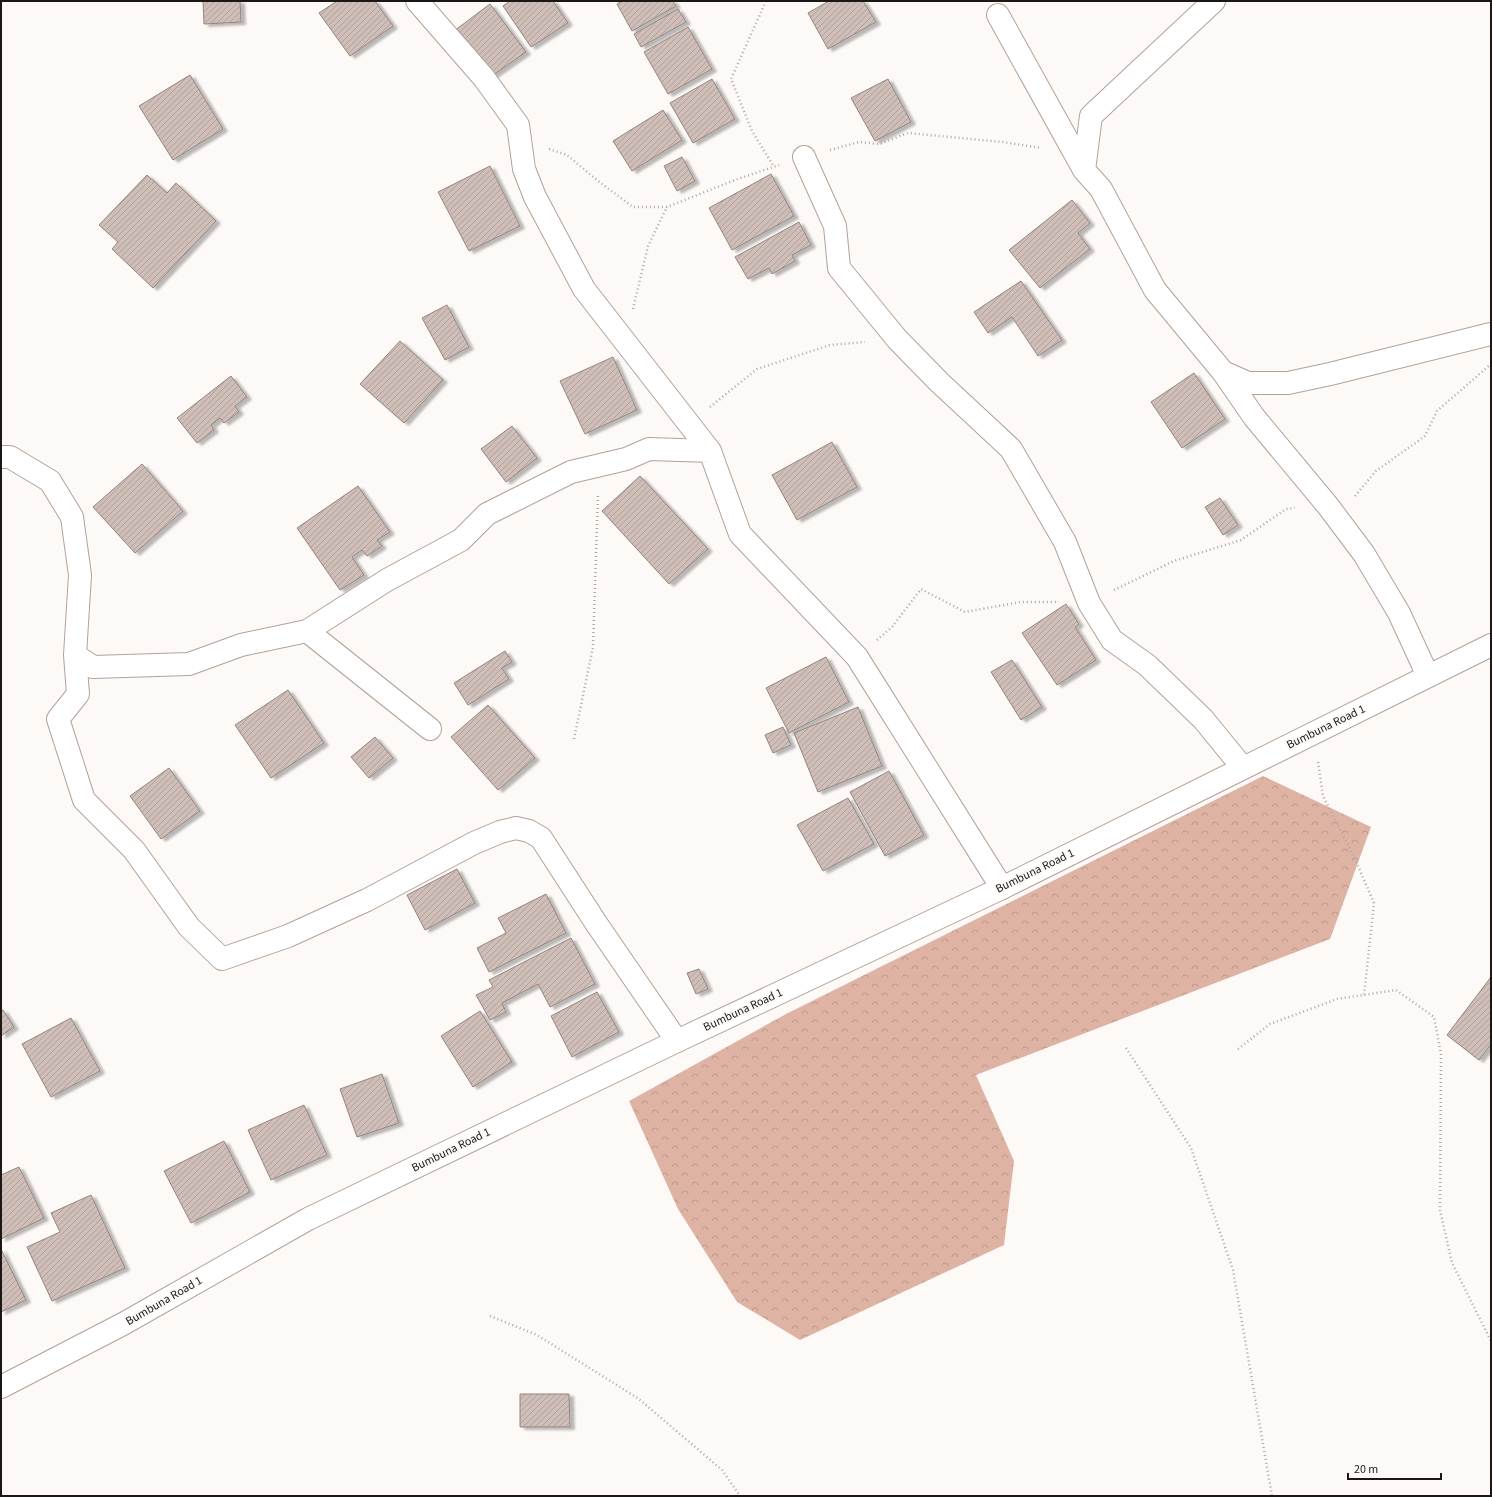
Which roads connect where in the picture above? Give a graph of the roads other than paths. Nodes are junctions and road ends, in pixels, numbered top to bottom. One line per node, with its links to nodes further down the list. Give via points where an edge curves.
1 (416, 1): 8 (street, via 484,78 518,125 524,169 535,197 584,289)
2 (1214, 1): 5 (street, via 1091,116)
3 (998, 15): 5 (street)
4 (804, 157): 15 (street, via 835,226 840,268 897,339 1011,449 1064,542 1089,603 1112,640 1147,665 1203,719)
5 (1084, 170): 7 (street, via 1102,188 1155,290)
6 (1491, 334): 7 (street, via 1288,383 1248,383)
7 (1223, 372): 13 (street, via 1254,417 1364,554 1399,613)
8 (710, 451): 10 (street, via 649,449 626,459 571,472 487,514 461,540 387,580); 16 (street, via 740,534 857,657)
9 (1, 457): 12 (street, via 10,457 50,481 72,517 80,575)
10 (307, 631): 12 (street, via 241,645 189,664 93,668); 14 (street)
11 (1491, 645): 13 (street, Bumbuna Road 1)
12 (75, 655): 17 (street, via 78,694 58,719 84,800 134,850 189,928 222,959 288,936 367,900 474,842 516,828 529,831 541,838 596,924)
13 (1428, 676): 15 (street, Bumbuna Road 1)
14 (430, 729)
15 (1242, 768): 16 (street, Bumbuna Road 1)
16 (1002, 888): 17 (street, Bumbuna Road 1)
17 (677, 1041): 18 (street, Bumbuna Road 1, via 308,1218 123,1324)
18 (1, 1387)

